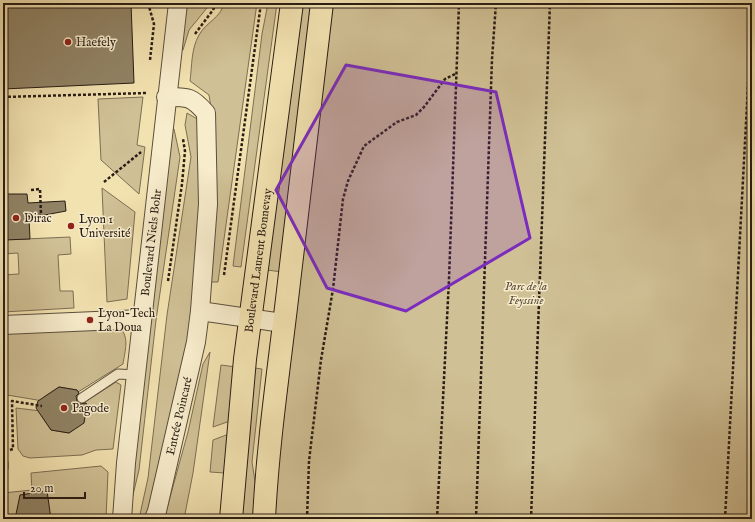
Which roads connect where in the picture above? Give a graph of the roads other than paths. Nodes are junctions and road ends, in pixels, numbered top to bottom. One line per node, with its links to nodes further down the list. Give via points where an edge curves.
1 (178, 3): 4 (street, Boulevard Niels Bohr)
2 (292, 3): 6 (main road, Boulevard Laurent Bonnevay)
3 (322, 3): 8 (main road)
4 (166, 97): 5 (street, Entrée Poincaré, via 194,100 206,113 208,204); 7 (street, Boulevard Niels Bohr)
5 (200, 311): 6 (street); 15 (street, Entrée Poincaré, via 196,342)
6 (250, 318): 8 (street); 16 (main road, Boulevard Laurent Bonnevay)
7 (142, 319): 9 (street); 10 (street, Boulevard Niels Bohr)
8 (283, 323): 17 (main road, via 266,474)
9 (3, 325)
10 (137, 375): 11 (lane, via 118,374); 14 (street, Boulevard Niels Bohr)
11 (82, 398)
12 (3, 463): 13 (lane)
13 (4, 468)
14 (122, 519)
15 (154, 519)
16 (231, 519)
17 (264, 519)

